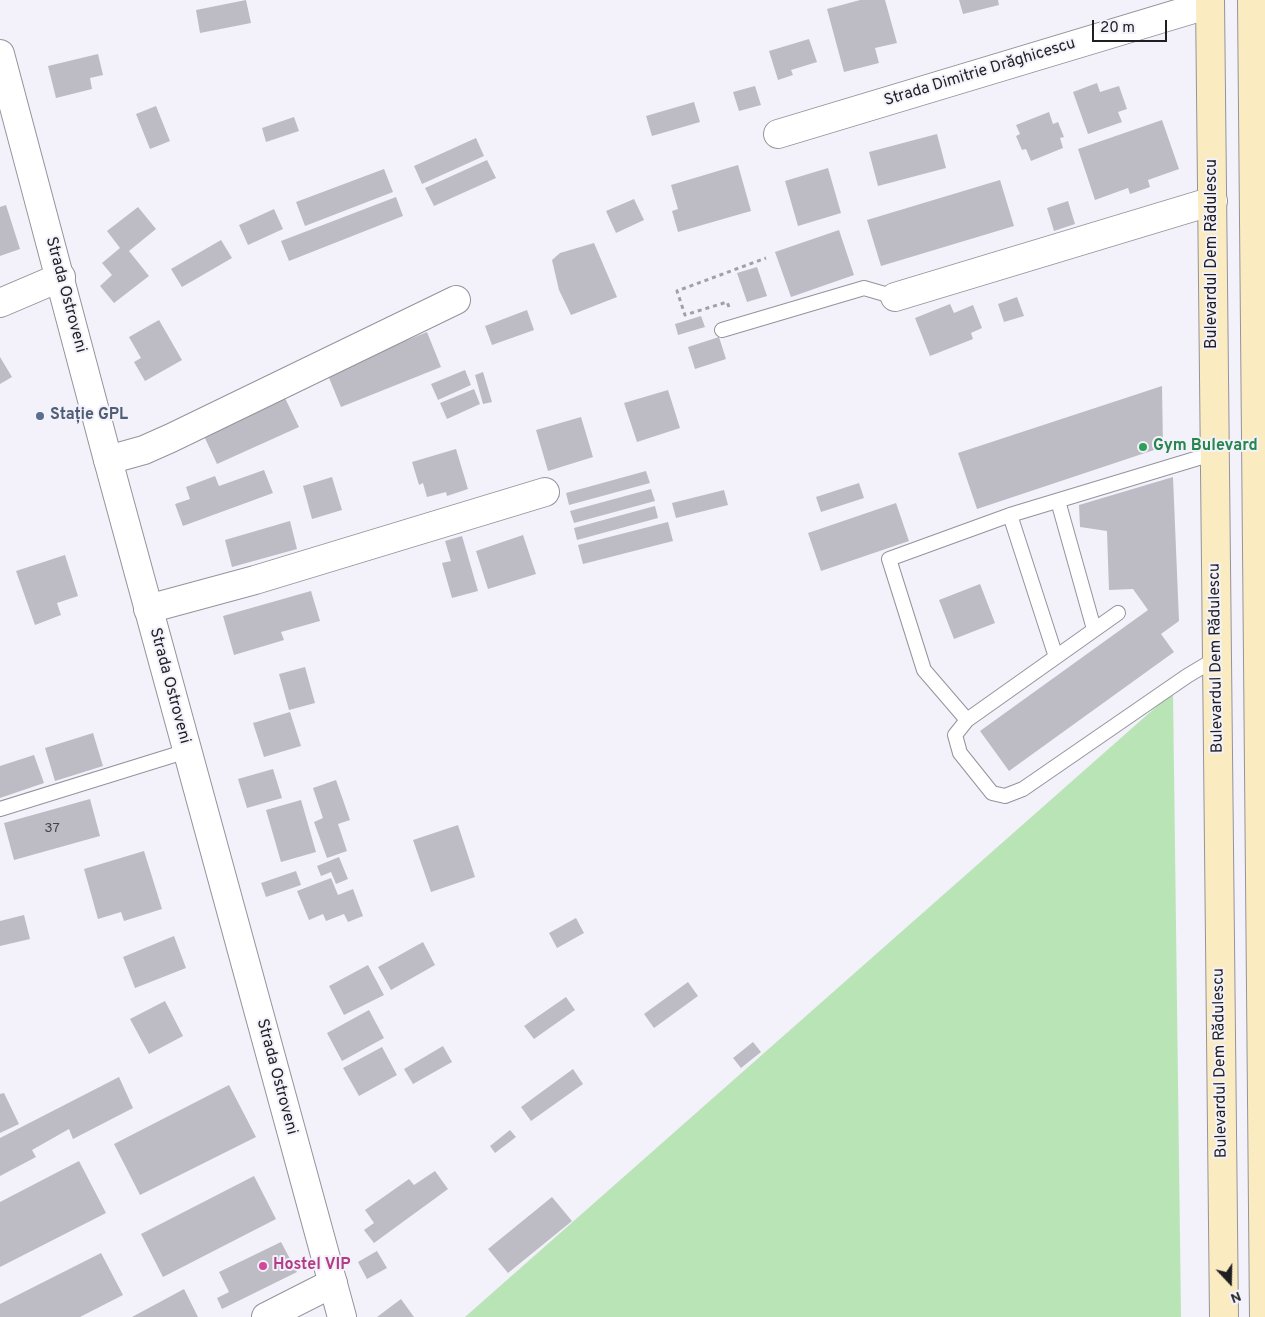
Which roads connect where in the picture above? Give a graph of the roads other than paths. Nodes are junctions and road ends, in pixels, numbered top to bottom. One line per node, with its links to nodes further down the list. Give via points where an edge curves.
1 (1210, 2): 4 (street, Strada Dimitrie Drăghicescu); 6 (main road, Bulevardul Dem Rădulescu)
2 (1256, 8): 5 (main road)
3 (0, 54): 8 (street, Strada Ostroveni)
4 (778, 134)
5 (1259, 149): 7 (main road)
6 (1213, 201): 9 (street); 13 (main road, Bulevardul Dem Rădulescu)
7 (1260, 222): 19 (main road)
8 (61, 277): 11 (street); 14 (street, Strada Ostroveni)
9 (896, 297): 12 (lane, via 864,288)
10 (456, 300): 14 (street, via 171,438)
11 (0, 303)
12 (729, 329)
13 (1216, 453): 16 (lane); 18 (main road, Bulevardul Dem Rădulescu)
14 (108, 460): 20 (street, Strada Ostroveni)
15 (545, 492): 20 (street)
16 (1058, 501): 17 (lane); 22 (lane)
17 (1010, 515): 23 (lane); 25 (lane, via 889,559 924,670)
18 (1217, 600): 19 (main road); 24 (main road, Bulevardul Dem Rădulescu)
19 (1258, 600): 29 (main road)
20 (148, 609): 26 (street, Strada Ostroveni)
21 (1118, 613): 22 (lane)
22 (1094, 629): 23 (lane)
23 (1056, 657): 25 (lane)
24 (1217, 658): 25 (lane, via 1023,789 1005,796 992,793 960,753 955,735); 32 (main road, Bulevardul Dem Rădulescu)
25 (967, 720)
26 (187, 751): 27 (lane); 28 (street, Strada Ostroveni)
27 (0, 810)
28 (333, 1283): 30 (street); 31 (street, Strada Ostroveni)
29 (1264, 1310)
30 (266, 1317)
31 (342, 1317)
32 (1224, 1317)

